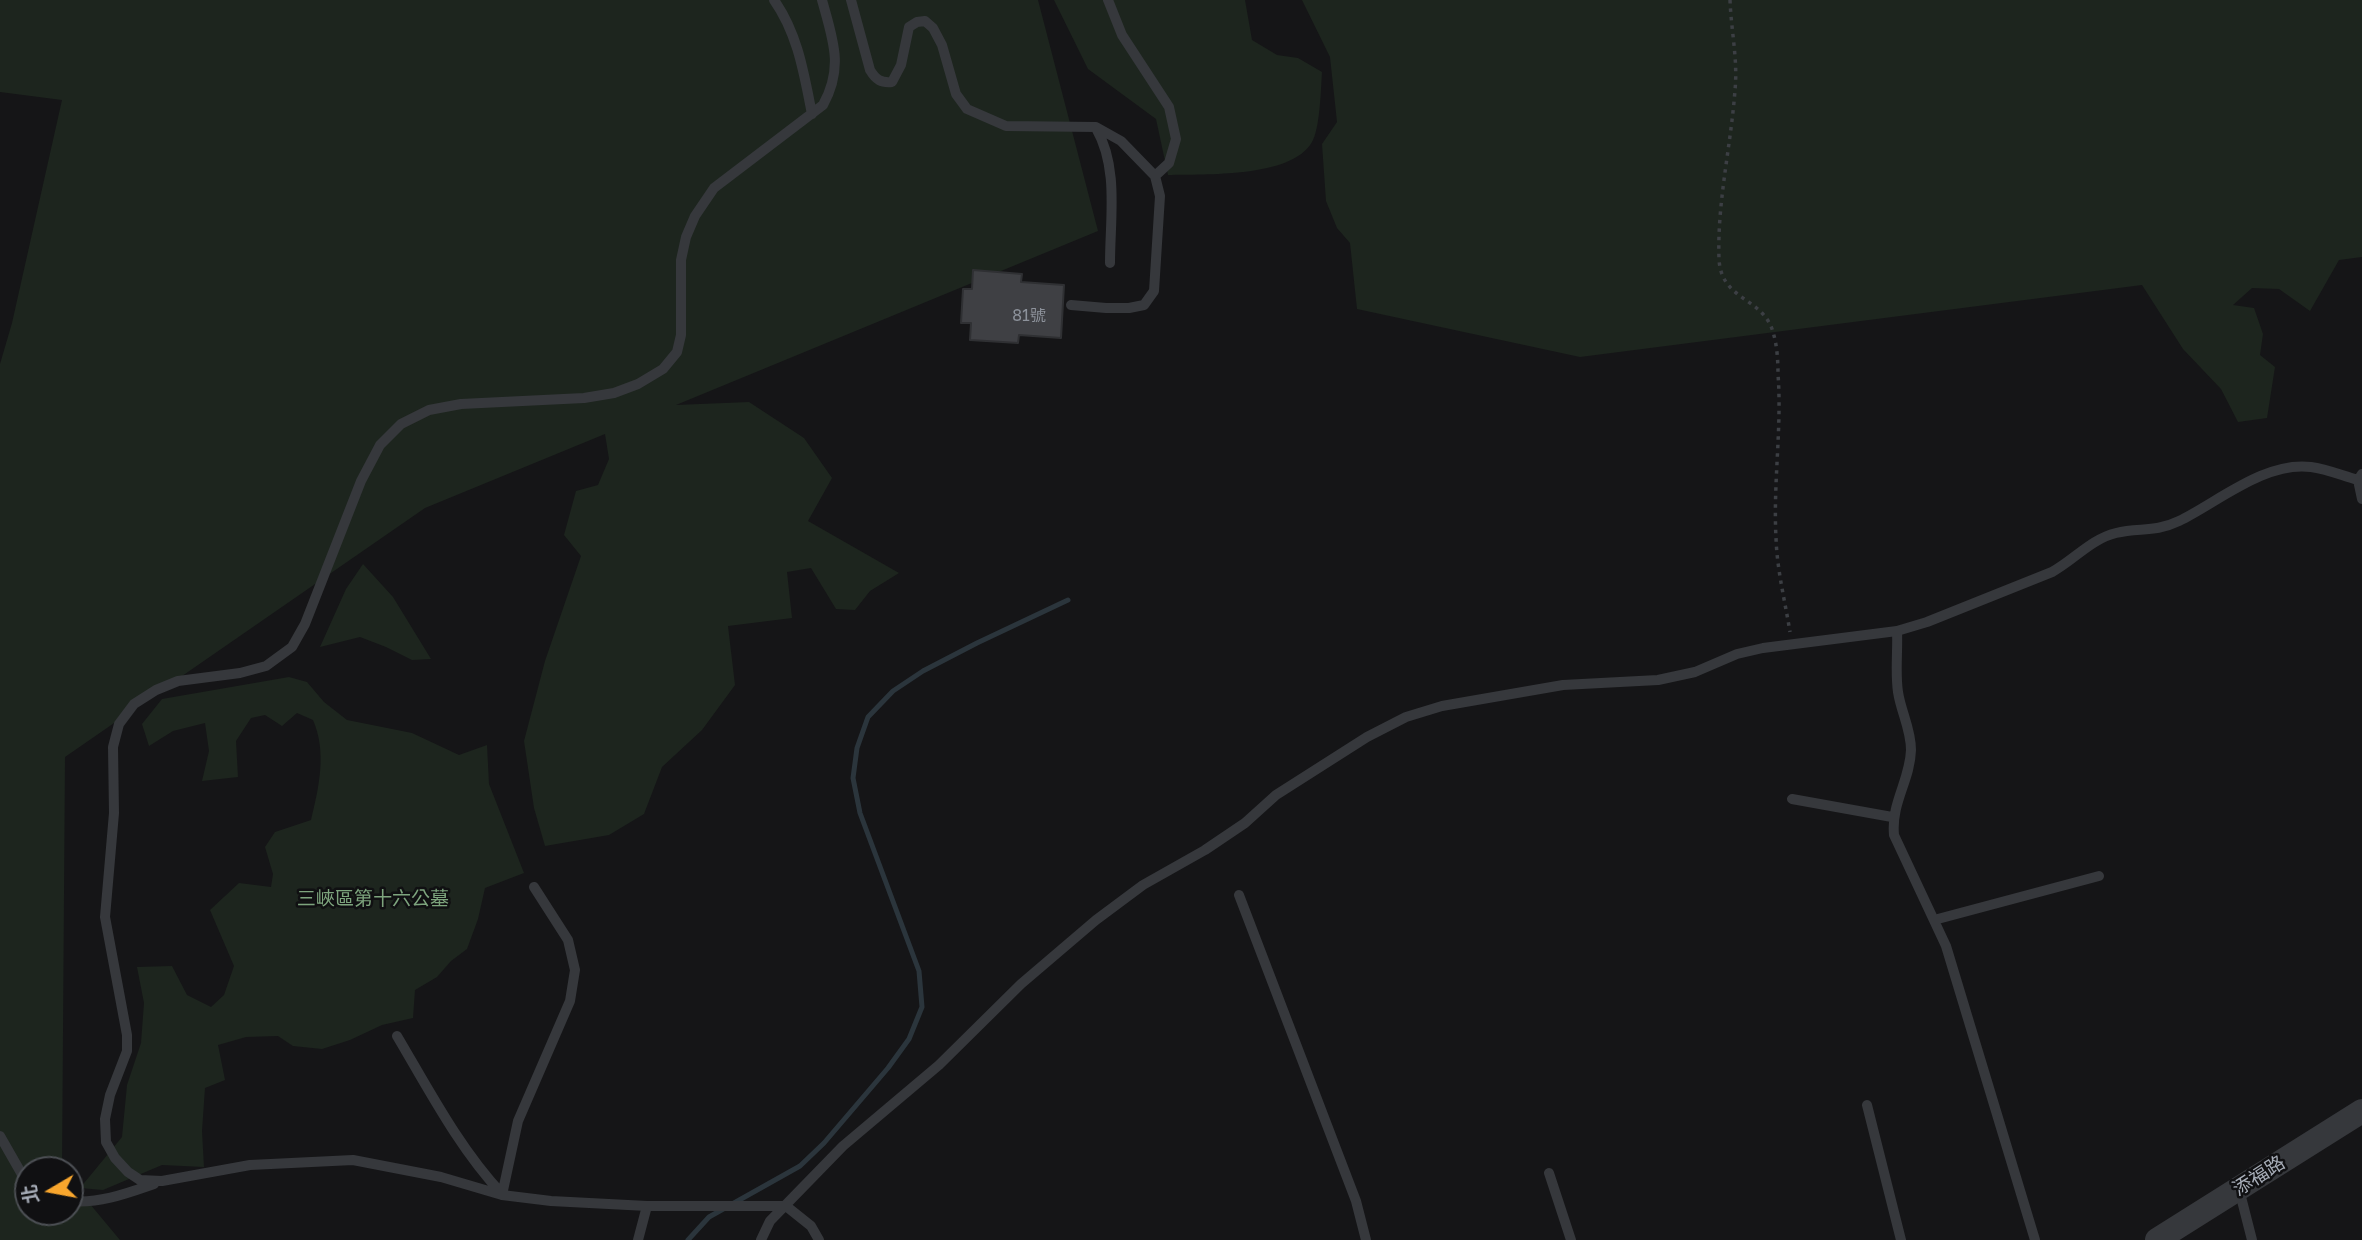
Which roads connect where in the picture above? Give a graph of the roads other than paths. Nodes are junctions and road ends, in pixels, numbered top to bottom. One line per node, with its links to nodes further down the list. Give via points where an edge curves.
1 (774, 0): 5 (lane, via 793,33)
2 (822, 0): 5 (lane, via 835,47 835,72 823,105)
3 (851, 0): 6 (lane, via 875,79 892,82 909,27 925,21 942,45 956,94 967,109 1006,126)
4 (1108, 0): 7 (lane, via 1122,36 1169,107 1177,139 1170,163)
5 (812, 114): 25 (lane, via 714,188 695,216 681,260 681,335 677,352 663,369 614,393 461,404 429,410 401,424 380,444 361,481 306,624 292,647 266,666 178,681 156,690 134,704 119,724 113,747 114,813 104,917 127,1051 110,1095 106,1142 128,1172 141,1180)
6 (1096, 127): 7 (lane, via 1121,141); 8 (lane, via 1111,173)
7 (1155, 176): 9 (lane, via 1160,196 1154,291 1144,304 1129,308)
8 (1110, 263)
9 (1071, 305)
10 (2360, 477): 11 (lane); 12 (lane, via 2287,467 2160,529 2101,538 2052,572)
11 (2362, 499)
12 (1897, 631): 14 (lane, via 1898,696 1908,722 1911,751); 30 (lane, via 1737,654 1695,672 1658,680 1563,685 1442,706 1406,717 1367,737 1096,920 1021,984 939,1065 843,1146)
13 (1792, 799): 14 (lane)
14 (1892, 817): 18 (lane, via 1901,855)
15 (2099, 876): 18 (lane)
16 (534, 887): 27 (lane, via 568,940 575,970 570,1001 518,1121)
17 (1240, 895): 34 (lane, via 1356,1201)
18 (1934, 920): 37 (lane)
19 (397, 1036): 27 (lane, via 466,1151)
20 (1867, 1105): 36 (lane)
21 (2362, 1111): 26 (street, 添福路)
22 (0, 1136): 23 (lane)
23 (14, 1160)
24 (1549, 1173): 35 (lane)
25 (162, 1181): 27 (lane, via 250,1165 353,1160 441,1177); 28 (lane)
26 (2238, 1189): 38 (street, 添福路); 39 (lane)
27 (502, 1195): 29 (lane)
28 (84, 1202)
29 (647, 1206): 30 (lane); 31 (lane)
30 (786, 1206): 32 (lane, via 770,1221); 33 (lane, via 811,1226)
31 (638, 1240)
32 (761, 1240)
33 (819, 1240)
34 (1366, 1240)
35 (1571, 1240)
36 (1901, 1240)
37 (2035, 1240)
38 (2157, 1240)
39 (2252, 1240)

